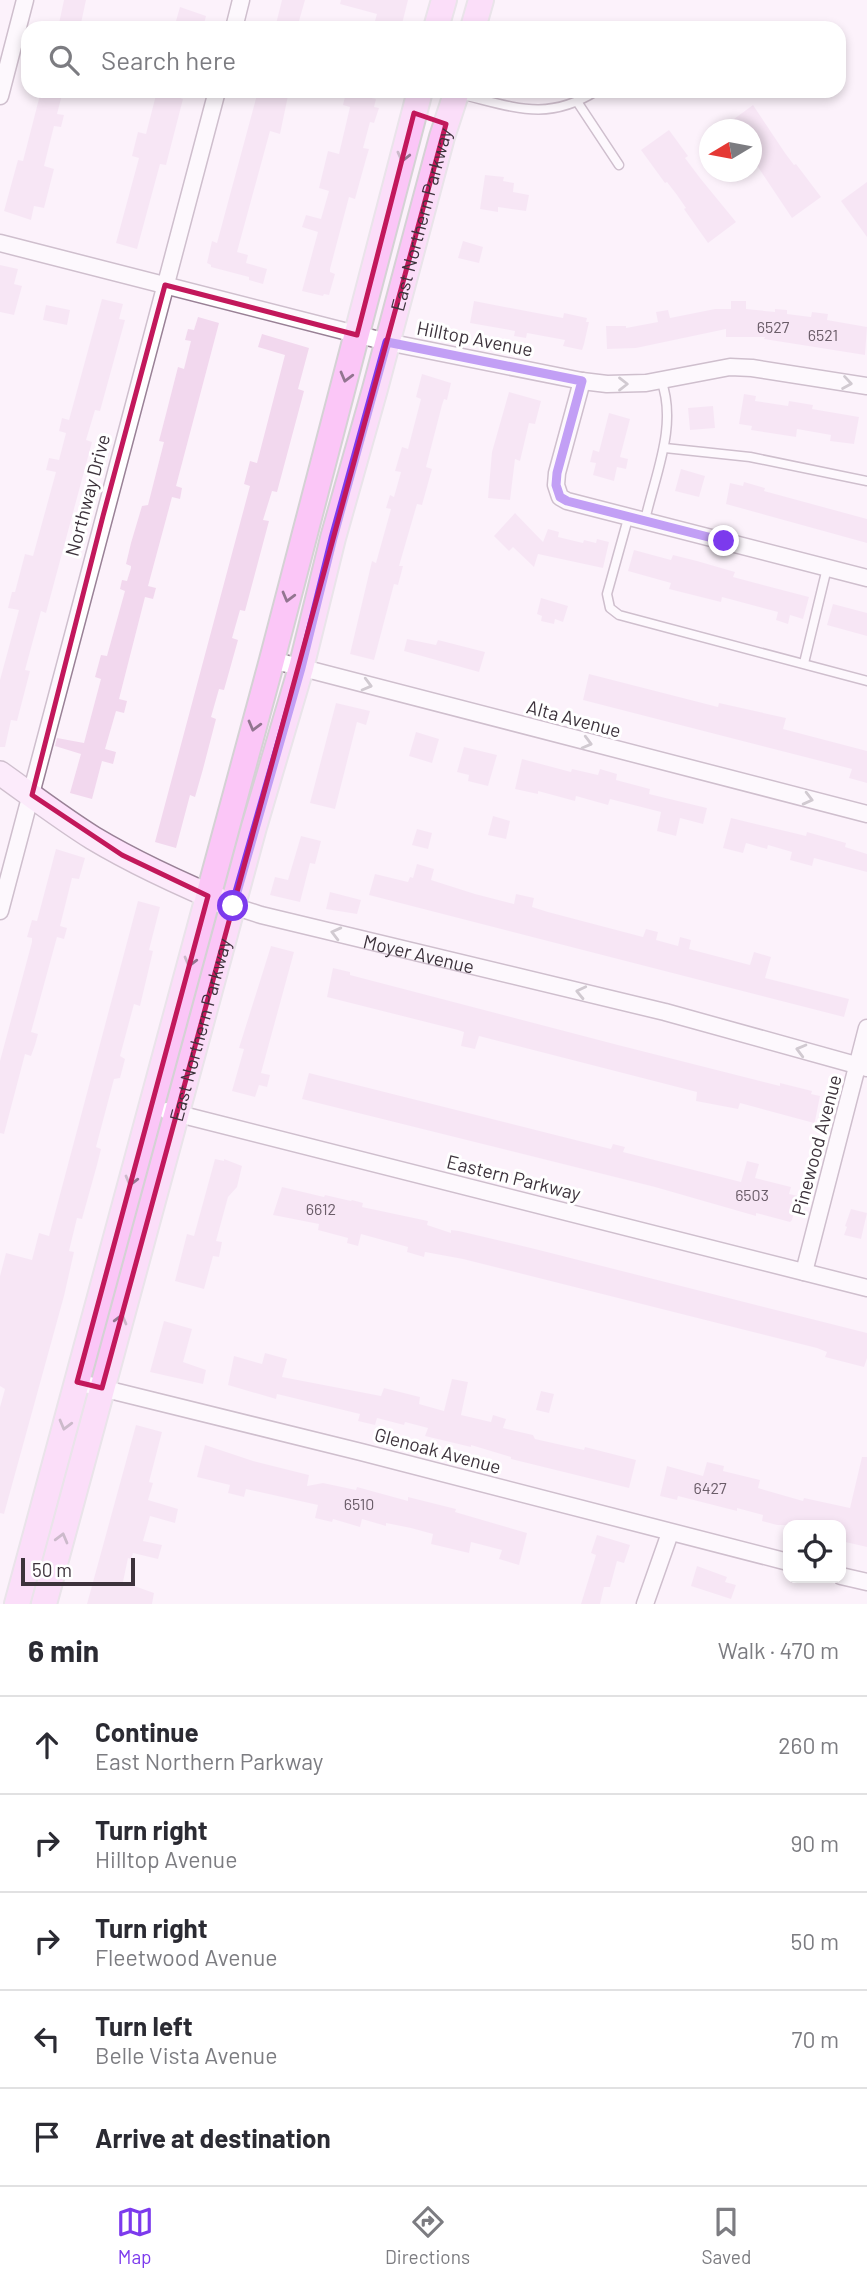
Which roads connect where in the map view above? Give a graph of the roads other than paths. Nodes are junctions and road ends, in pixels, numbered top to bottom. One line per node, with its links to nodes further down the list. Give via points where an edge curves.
1 (24, 0): 8 (street)
2 (241, 0): 5 (street)
3 (444, 0): 6 (main road)
4 (481, 0): 7 (main road)
5 (236, 21)
6 (438, 21)
7 (475, 21)
8 (0, 96)
9 (215, 98): 18 (street, Northway Drive)
10 (454, 98): 15 (main road, East Northern Parkway)
11 (480, 98): 14 (lane, via 527,110 547,111)
12 (586, 98): 14 (lane)
13 (417, 102): 15 (main road); 19 (main road, East Northern Parkway, one-way to 19)
14 (578, 103): 16 (lane)
15 (446, 124): 20 (main road, East Northern Parkway)
16 (619, 165)
17 (0, 243): 18 (street, Hilltop Avenue)
18 (164, 285): 19 (street, Hilltop Avenue); 34 (street, Northway Drive)
19 (358, 335): 20 (street, Hilltop Avenue); 29 (main road, East Northern Parkway, one-way to 29)
20 (387, 342): 22 (street, Hilltop Avenue); 31 (main road, East Northern Parkway)
21 (661, 380): 22 (street, Hilltop Avenue, one-way to 21, via 630,384); 23 (street, Hilltop Avenue, one-way to 23, via 741,368); 24 (lane, via 666,393)
22 (582, 381): 26 (street, via 557,473 557,492 567,501)
23 (867, 386)
24 (665, 448): 25 (lane, via 750,457); 26 (lane)
25 (867, 481)
26 (637, 518): 27 (street); 30 (lane, via 607,594 610,608 618,615)
27 (827, 567): 28 (street); 30 (lane)
28 (867, 578)
29 (272, 660): 31 (street, Alta Avenue); 36 (main road, East Northern Parkway, one-way to 36)
30 (804, 663): 32 (lane)
31 (301, 668): 35 (street, Alta Avenue, one-way to 35); 37 (main road, East Northern Parkway)
32 (867, 681)
33 (0, 774): 34 (street, Moyer Avenue)
34 (32, 795): 36 (street, Moyer Avenue, via 122,855); 38 (street, Northway Drive)
35 (867, 814)
36 (208, 896): 37 (street, Moyer Avenue); 41 (main road, East Northern Parkway, one-way to 41)
37 (233, 906): 40 (street, Moyer Avenue, one-way to 37, via 665,1012); 42 (main road, East Northern Parkway)
38 (0, 911)
39 (867, 1028): 40 (street, Pinewood Avenue)
40 (862, 1066): 43 (street, Pinewood Avenue)
41 (151, 1107): 42 (street, Eastern Parkway); 45 (main road, East Northern Parkway, one-way to 45)
42 (177, 1114): 43 (street, Eastern Parkway); 46 (main road, East Northern Parkway, one-way to 42)
43 (804, 1272): 44 (street, Eastern Parkway)
44 (867, 1288)
45 (77, 1382): 46 (street, Glenoak Avenue); 51 (main road, East Northern Parkway, one-way to 51)
46 (102, 1388): 47 (street, Glenoak Avenue); 52 (main road, East Northern Parkway, one-way to 46)
47 (670, 1532): 48 (street, Glenoak Avenue); 53 (street)
48 (783, 1561)
49 (846, 1577): 50 (street)
50 (867, 1582)
51 (17, 1604)
52 (44, 1604)
53 (645, 1604)

